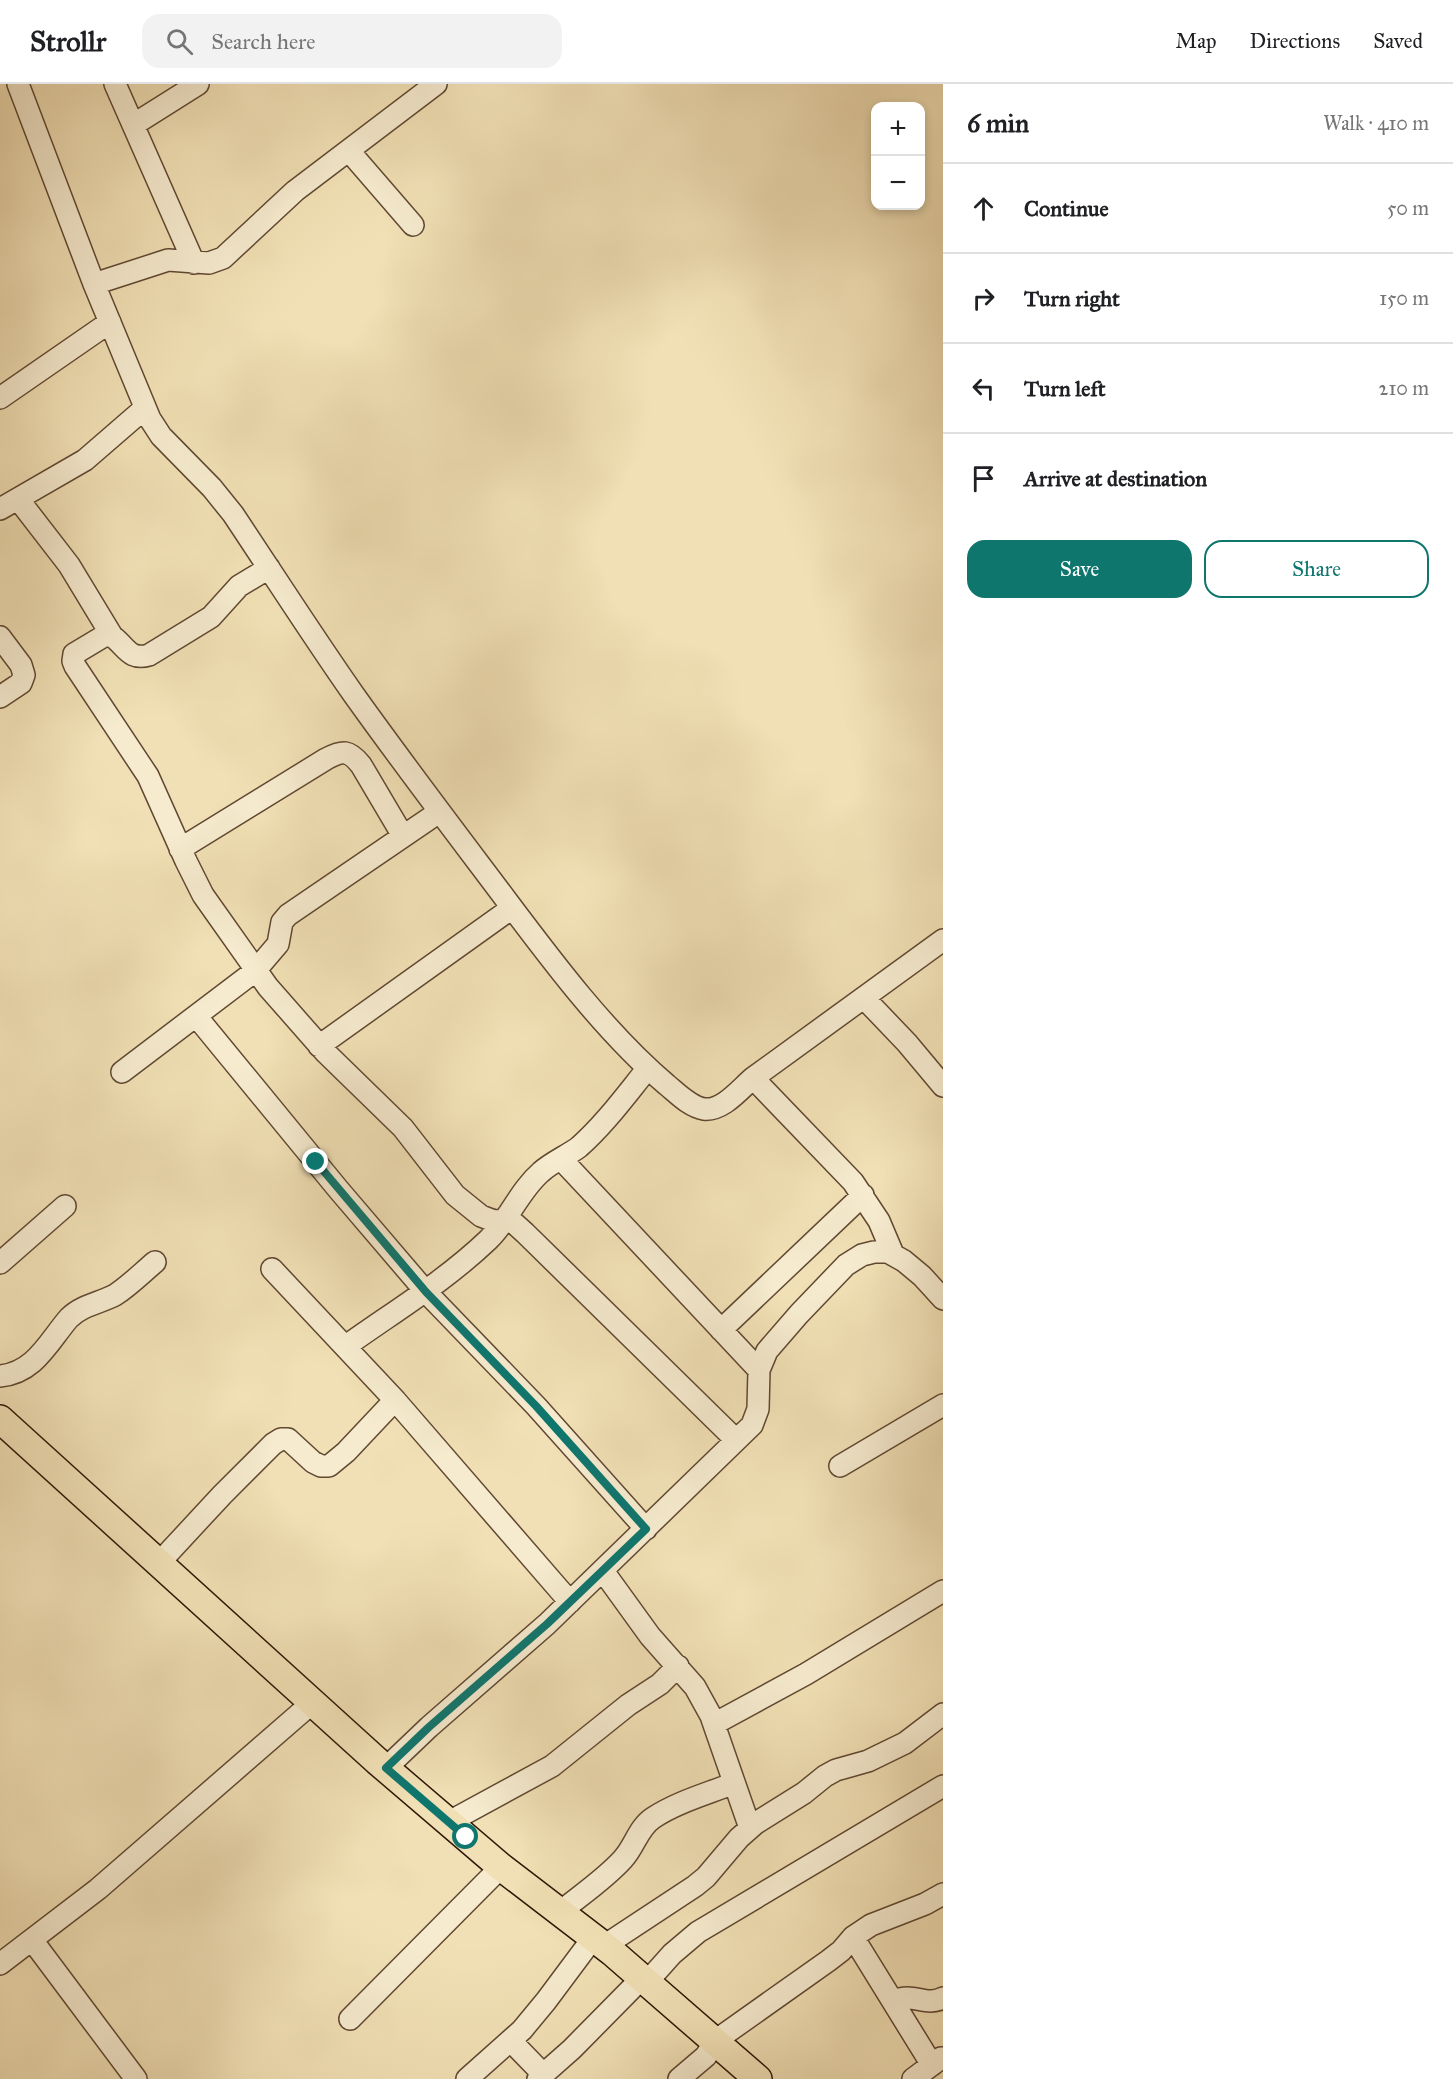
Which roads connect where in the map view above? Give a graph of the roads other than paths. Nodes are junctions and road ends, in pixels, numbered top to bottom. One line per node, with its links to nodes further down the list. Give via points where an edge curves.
1 (18, 84): 9 (street)
2 (115, 84): 5 (street)
3 (198, 84): 5 (street)
4 (436, 84): 6 (street)
5 (133, 125): 8 (street)
6 (349, 151): 7 (street); 8 (street, via 282,202 223,258)
7 (413, 225)
8 (194, 263): 9 (street, via 168,260)
9 (94, 284): 10 (street)
10 (110, 322): 11 (street); 12 (street)
11 (0, 398)
12 (145, 408): 13 (street, via 85,460); 14 (street, via 161,436 212,488)
13 (9, 504): 15 (street, via 69,565)
14 (269, 568): 15 (street, via 239,586 211,617 149,655 132,655); 18 (street)
15 (112, 636): 20 (street, via 89,644 74,654 73,661 148,776)
16 (0, 637): 17 (street, via 24,675 21,683)
17 (0, 697)
18 (439, 812): 19 (street); 21 (street)
19 (403, 836): 20 (street, via 361,765 345,752 336,753); 23 (street, via 288,915 282,922 278,944)
20 (180, 849): 23 (street, via 203,895)
21 (512, 908): 26 (street); 27 (street, via 587,1001)
22 (943, 940): 24 (street)
23 (255, 970): 25 (street); 26 (street)
24 (864, 998): 29 (street); 30 (street)
25 (196, 1016): 28 (street); 39 (street)
26 (319, 1046): 34 (street, via 403,1128 455,1195 481,1216)
27 (648, 1068): 29 (street, via 691,1104 703,1109 726,1102); 31 (street, via 591,1135)
28 (122, 1072)
29 (753, 1078): 32 (street)
30 (943, 1086)
31 (561, 1159): 34 (street, via 531,1182); 41 (street)
32 (863, 1195): 35 (street); 41 (street)
33 (66, 1206): 37 (street)
34 (506, 1220): 39 (street, via 461,1265); 48 (street, via 525,1233)
35 (893, 1254): 40 (street, via 922,1276); 43 (street, via 874,1252 846,1265 767,1351)
36 (155, 1262): 44 (street, via 116,1294 80,1309 27,1366 9,1376)
37 (0, 1263)
38 (272, 1269): 42 (street)
39 (426, 1292): 42 (street); 50 (street, via 536,1406)
40 (943, 1299)
41 (722, 1330): 43 (street)
42 (346, 1346): 45 (street)
43 (759, 1370): 48 (street, via 758,1409 752,1425)
44 (0, 1376)
45 (395, 1400): 51 (street, via 329,1466 313,1462 288,1439 273,1444); 54 (street)
46 (943, 1406): 49 (street)
47 (0, 1419): 51 (main road)
48 (736, 1440): 50 (street)
49 (840, 1466)
50 (646, 1529): 52 (street)
51 (158, 1564): 56 (main road)
52 (603, 1570): 54 (street); 55 (street, via 644,1629)
53 (943, 1591): 58 (street)
54 (570, 1602): 59 (street)
55 (678, 1666): 58 (street, via 695,1687); 62 (street, via 552,1766)
56 (312, 1703): 59 (main road); 69 (street, via 91,1895)
57 (943, 1714): 63 (street, via 905,1743 825,1776)
58 (714, 1724): 60 (street)
59 (386, 1768): 62 (main road)
60 (734, 1784): 63 (street); 66 (street, via 652,1818 612,1871)
61 (943, 1786): 71 (street, via 698,1932)
62 (449, 1822): 64 (main road)
63 (750, 1828): 68 (street, via 696,1886)
64 (501, 1867): 66 (main road); 74 (street)
65 (943, 1894): 67 (street, via 871,1925)
66 (560, 1912): 68 (main road)
67 (854, 1937): 73 (street); 76 (street, via 828,1961)
68 (598, 1942): 71 (main road); 75 (street)
69 (16, 1946): 70 (street); 79 (street)
70 (0, 1964)
71 (645, 1980): 76 (main road); 78 (street)
72 (943, 1998): 73 (street, via 931,2002 904,1997)
73 (893, 2001): 77 (street)
74 (350, 2019)
75 (511, 2041): 78 (street); 80 (street)
76 (715, 2041): 81 (street, via 706,2056); 82 (main road)
77 (938, 2060): 83 (street)
78 (540, 2077)
79 (134, 2078)
80 (467, 2079)
81 (679, 2079)
82 (758, 2079)
83 (913, 2079)

